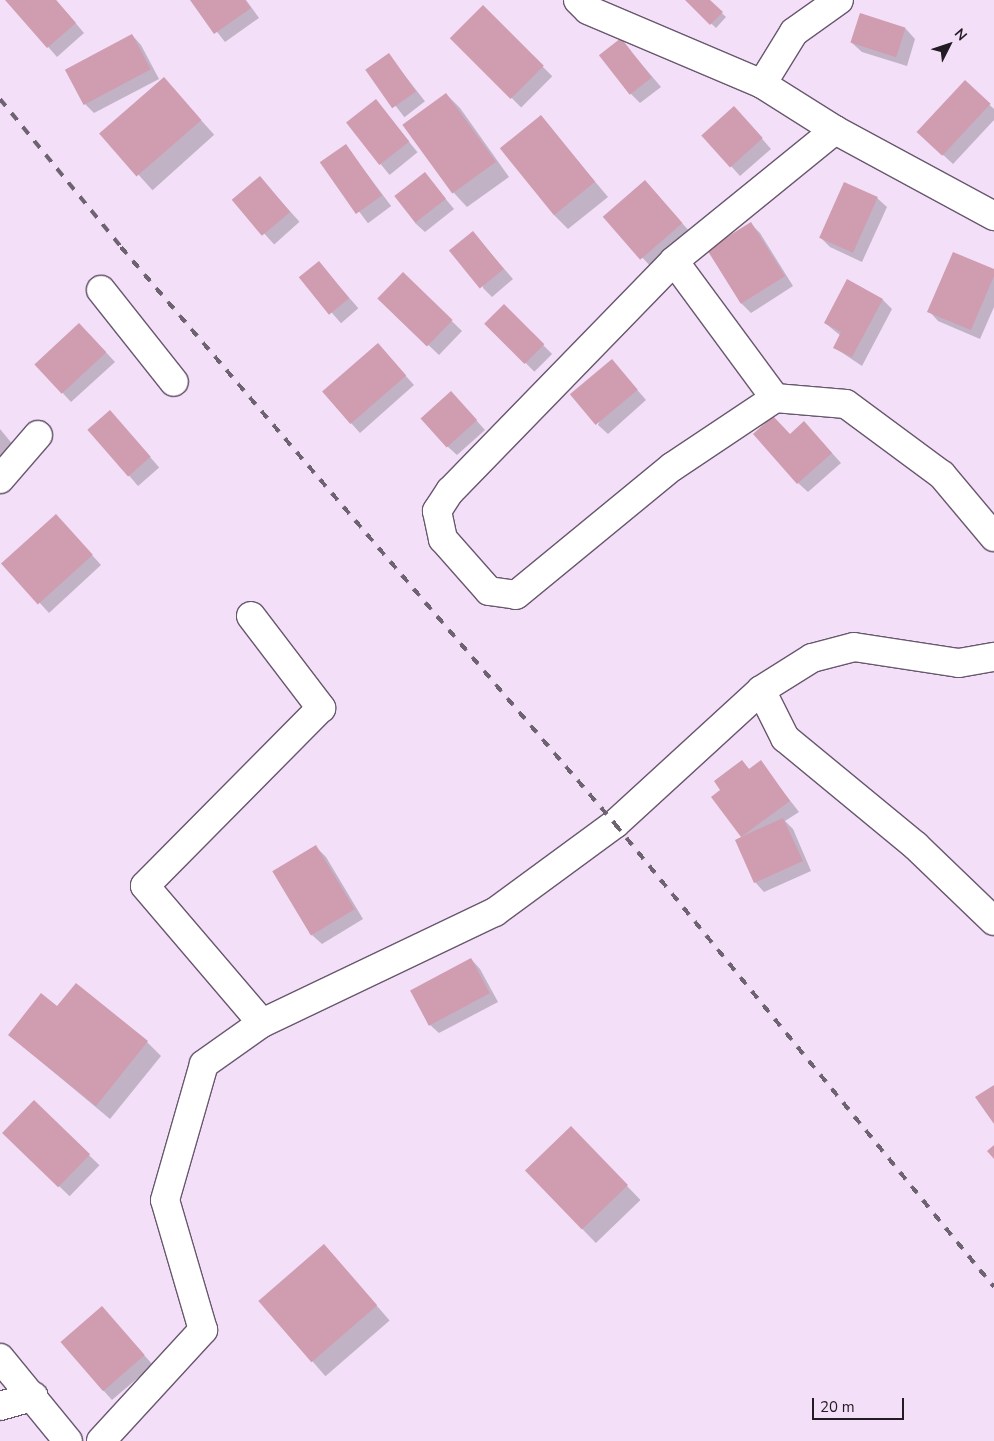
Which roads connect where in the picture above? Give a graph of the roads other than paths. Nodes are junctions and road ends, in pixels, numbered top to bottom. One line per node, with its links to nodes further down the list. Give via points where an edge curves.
1 (578, 0): 3 (main road, via 588,10)
2 (839, 0): 3 (main road, via 794,32)
3 (762, 84): 4 (main road)
4 (836, 130): 5 (main road); 6 (main road)
5 (994, 216)
6 (674, 261): 9 (main road); 9 (main road, via 450,491 437,512 443,539 489,592 516,595 672,467)
7 (101, 290): 8 (main road)
8 (174, 382)
9 (775, 398): 12 (main road, via 846,404 942,475)
10 (38, 435): 11 (main road)
11 (0, 479)
12 (994, 537)
13 (251, 616): 17 (main road, via 321,708 145,886)
14 (994, 657): 15 (main road, via 959,663 854,647 812,658)
15 (761, 690): 16 (main road, via 785,738 916,846); 17 (main road, via 615,824 495,912)
16 (994, 921)
17 (262, 1023): 22 (main road, via 204,1064 165,1200 203,1330)
18 (0, 1358): 19 (main road)
19 (34, 1396): 20 (main road); 21 (main road)
20 (0, 1406)
21 (68, 1441)
22 (101, 1441)

